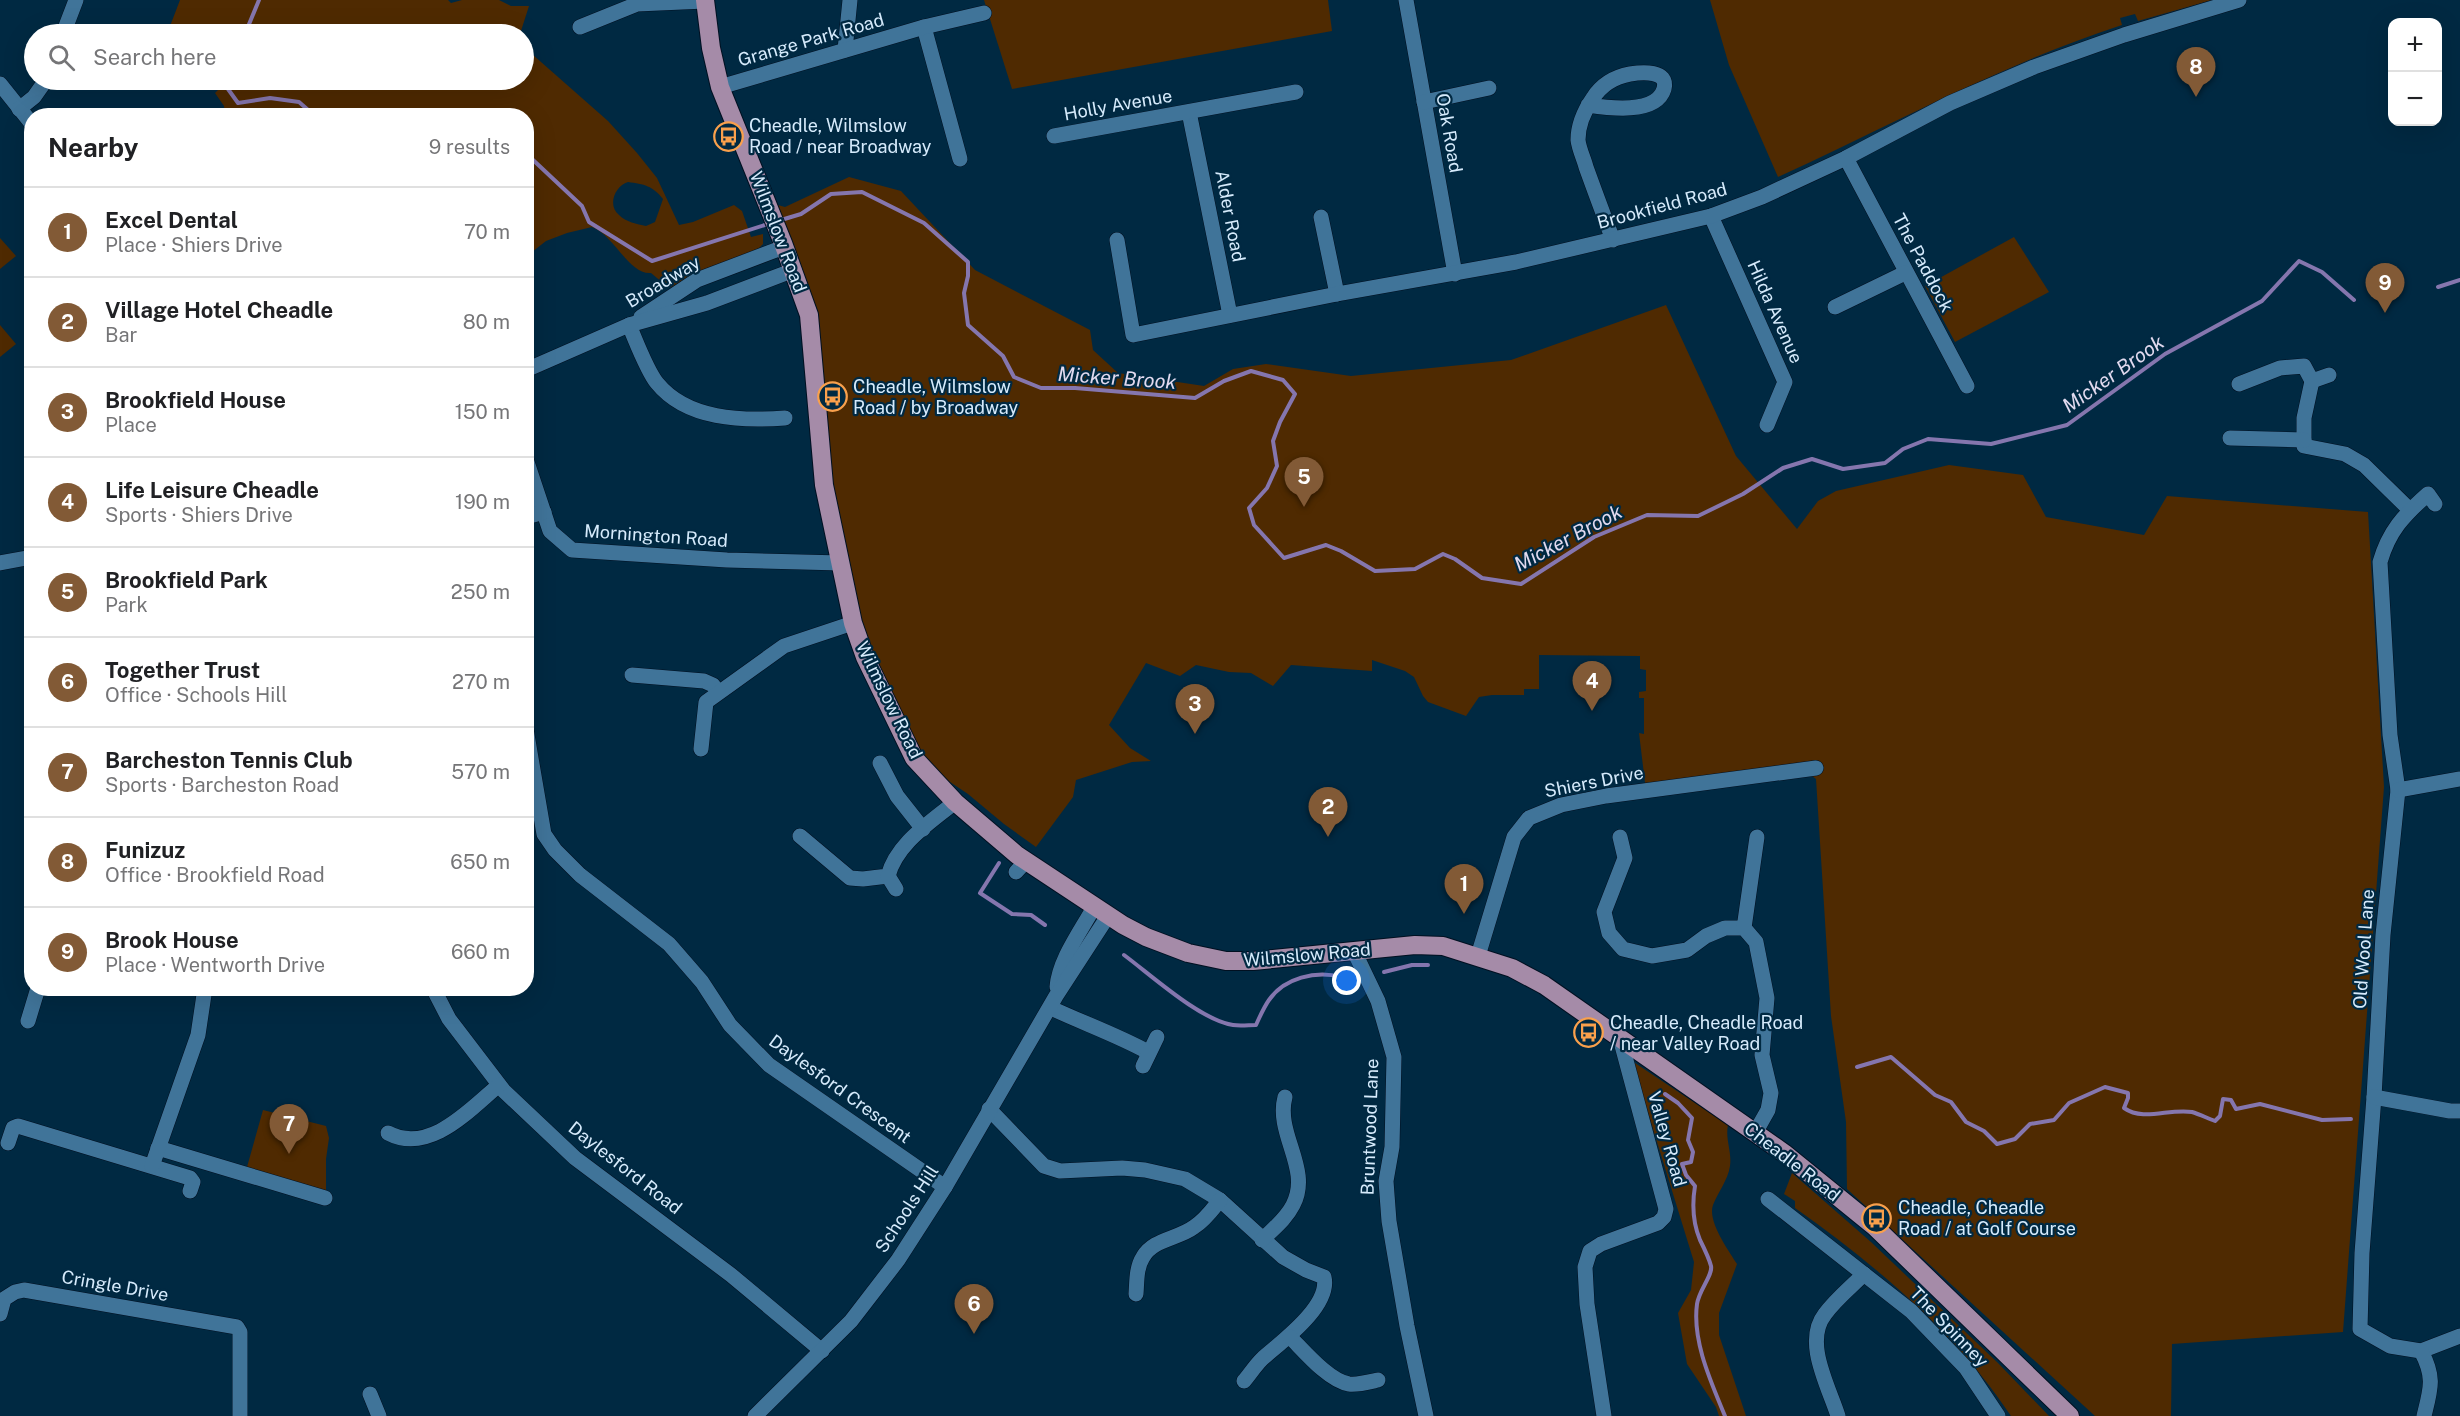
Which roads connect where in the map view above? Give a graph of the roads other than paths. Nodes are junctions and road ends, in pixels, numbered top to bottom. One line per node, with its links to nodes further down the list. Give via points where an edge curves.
1 (76, 0): 7 (street)
2 (705, 0): 8 (street, via 637,4); 12 (main road, Wilmslow Road)
3 (849, 0): 10 (street)
4 (1406, 0): 16 (street, Oak Road)
5 (2239, 0): 22 (street, Brookfield Road, via 2034,67 1950,103)
6 (984, 13): 9 (street, Grange Park Road)
7 (67, 24)
8 (580, 27)
9 (924, 27): 10 (street, Grange Park Road); 23 (street)
10 (844, 50): 12 (street, Grange Park Road)
11 (0, 84): 18 (street)
12 (720, 87): 28 (main road, Wilmslow Road)
13 (1489, 88): 16 (street)
14 (39, 90): 18 (street)
15 (1296, 92): 20 (street, Holly Avenue)
16 (1424, 102): 31 (street, Oak Road)
17 (1588, 105): 27 (street, via 1581,116 1578,141)
18 (19, 109): 19 (street)
19 (24, 115)
20 (1191, 118): 21 (street, Holly Avenue); 34 (street, Alder Road)
21 (1054, 136)
22 (1846, 158): 24 (street, Brookfield Road); 30 (street, The Paddock)
23 (960, 159)
24 (1711, 216): 27 (street, Brookfield Road); 42 (street, Hilda Avenue, via 1785,382)
25 (1321, 217): 32 (street)
26 (1117, 240): 34 (street, Brookfield Road, via 1134,335)
27 (1613, 240): 31 (street, Brookfield Road)
28 (782, 241): 29 (main road, Wilmslow Road); 35 (street, Broadway, via 697,280)
29 (794, 270): 35 (street, Broadway, via 707,303); 52 (main road, Wilmslow Road, via 809,315 824,486)
30 (1905, 273): 33 (street); 40 (street, The Paddock)
31 (1455, 274): 32 (street, Brookfield Road)
32 (1337, 294): 34 (street, Brookfield Road)
33 (1835, 307)
34 (1230, 315)
35 (629, 325): 36 (street, Broadway); 41 (street, via 657,383 679,402 710,415 754,420)
36 (534, 367)
37 (2329, 375): 38 (street)
38 (2312, 381): 39 (street, via 2304,366 2280,368); 44 (street)
39 (2239, 384)
40 (1967, 386)
41 (785, 418)
42 (1767, 424)
43 (2230, 438): 44 (street)
44 (2304, 440): 47 (street, via 2304,446 2345,454 2364,465)
45 (534, 483): 48 (street, Mornington Road)
46 (2435, 504): 47 (street, Old Wool Lane, via 2428,494)
47 (2410, 510): 61 (street, Old Wool Lane, via 2387,540 2380,562 2390,735)
48 (544, 512): 49 (street); 52 (street, Mornington Road, via 550,531 572,550)
49 (534, 515)
50 (24, 558): 51 (street)
51 (0, 563)
52 (841, 563): 53 (main road, Wilmslow Road)
53 (853, 623): 55 (street, via 784,646); 62 (main road, Wilmslow Road, via 865,657 914,758)
54 (632, 675): 55 (street, via 704,681)
55 (718, 692): 56 (street, via 706,702)
56 (701, 750)
57 (880, 764): 63 (street, via 897,796)
58 (1816, 768): 70 (street, Shiers Drive, via 1606,796 1561,805 1529,818 1514,837)
59 (534, 776): 88 (street, Daylesford Crescent, via 544,834 555,850 580,875 669,944 702,982 730,1025 769,1065)
60 (2460, 779): 61 (street)
61 (2398, 790): 80 (street, Old Wool Lane, via 2383,935)
62 (955, 802): 63 (street); 67 (main road, Wilmslow Road, via 1021,867)
63 (923, 829): 64 (street, via 896,855 892,882 850,878)
64 (800, 836)
65 (1620, 837): 68 (street, via 1625,858 1604,912 1609,933 1623,949 1652,956 1687,950 1725,928)
66 (1757, 837): 68 (street)
67 (1101, 912): 69 (main road, Wilmslow Road, via 1146,937 1188,953 1226,961); 74 (street, Schools Hill, via 1058,979)
68 (1744, 928): 83 (street, via 1756,942 1767,998 1762,1055 1771,1093 1768,1110)
69 (1354, 951): 70 (main road, Wilmslow Road, via 1443,946); 107 (street, Bruntwood Lane, via 1378,1000 1394,1057 1392,1147 1386,1181 1389,1221)
70 (1478, 956): 77 (main road, Cheadle Road, via 1544,985)
71 (36, 996): 75 (street)
72 (204, 996): 86 (street, via 198,1035)
73 (437, 996): 78 (street, Daylesford Road, via 449,1019)
74 (1053, 1002): 76 (street, via 1093,1028 1116,1035 1146,1059); 81 (street, Schools Hill)
75 (28, 1022)
76 (1157, 1037)
77 (1620, 1038): 83 (main road, Cheadle Road); 108 (street, Valley Road, via 1666,1209 1658,1223 1594,1247 1586,1258 1587,1304)
78 (500, 1084): 84 (street, via 425,1139 397,1138); 99 (street, Daylesford Road, via 575,1158 731,1275)
79 (1285, 1097): 93 (street, via 1282,1114 1299,1186 1286,1216)
80 (2374, 1097): 82 (street); 100 (street, Old Wool Lane, via 2360,1329 2390,1346)
81 (989, 1108): 88 (street, Schools Hill); 92 (street, via 1044,1166 1060,1171 1122,1168 1162,1173 1185,1179)
82 (2460, 1111)
83 (1755, 1132): 111 (main road, Cheadle Road, via 1875,1227)
84 (388, 1133)
85 (8, 1143): 87 (street, via 13,1128 18,1126)
86 (158, 1148): 87 (street); 90 (street)
87 (152, 1166): 89 (street, via 190,1178)
88 (945, 1188): 99 (street, Schools Hill, via 871,1297)
89 (190, 1191)
90 (325, 1198)
91 (1768, 1198): 94 (street, The Spinney)
92 (1220, 1200): 93 (street); 95 (street, via 1193,1228 1153,1246 1143,1256)
93 (1263, 1240): 98 (street, via 1283,1257 1324,1277 1326,1285 1321,1298)
94 (1864, 1274): 109 (street, via 1824,1315 1816,1334 1819,1357); 110 (street, The Spinney, via 1911,1311 1966,1368)
95 (1136, 1294)
96 (0, 1314): 104 (street, Cringle Drive, via 4,1299 24,1290 237,1327)
97 (2460, 1336): 100 (street)
98 (1290, 1337): 101 (street, via 1317,1364 1348,1384); 102 (street, via 1261,1360)
99 (822, 1351): 106 (street, Schools Hill)
100 (2421, 1351): 112 (street, via 2430,1369)
101 (1378, 1380)
102 (1244, 1381)
103 (370, 1394): 105 (street)
104 (240, 1416)
105 (379, 1416)
106 (755, 1416)
107 (1426, 1416)
108 (1604, 1416)
109 (1838, 1416)
110 (1998, 1416)
111 (2070, 1416)
112 (2424, 1416)

